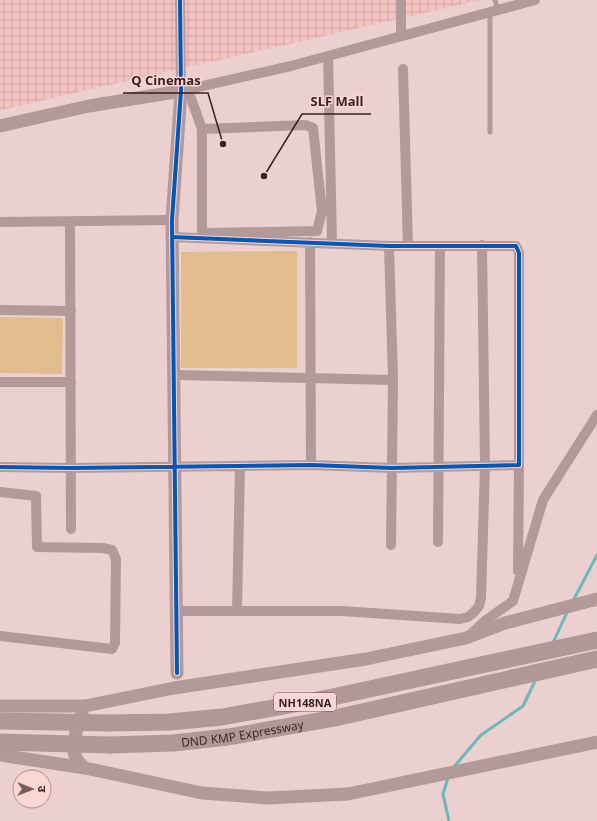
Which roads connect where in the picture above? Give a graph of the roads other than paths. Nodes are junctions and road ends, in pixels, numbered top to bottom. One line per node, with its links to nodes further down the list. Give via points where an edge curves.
1 (180, 0): 8 (street)
2 (401, 0): 5 (street)
3 (535, 0): 4 (street)
4 (494, 7): 5 (street); 11 (lane)
5 (401, 36): 6 (street)
6 (328, 56): 8 (street); 17 (street)
7 (403, 69): 20 (street)
8 (185, 90): 9 (street, via 89,106); 10 (street); 12 (street)
9 (0, 126)
10 (202, 129): 10 (street, via 202,231 317,231 322,211 313,128 306,126)
11 (490, 132)
12 (172, 220): 14 (street); 15 (street)
13 (0, 222): 14 (street)
14 (70, 222): 23 (street)
15 (172, 238): 16 (street); 24 (street)
16 (310, 242): 17 (street); 25 (street)
17 (332, 243): 19 (street)
18 (482, 245): 21 (street); 31 (street, via 512,246 518,249); 34 (street)
19 (390, 246): 20 (street); 26 (street)
20 (408, 246): 21 (street)
21 (440, 246): 38 (street)
22 (0, 310): 23 (street)
23 (71, 311): 28 (street)
24 (174, 375): 25 (street); 32 (street)
25 (311, 380): 26 (street); 30 (street)
26 (393, 380): 37 (street)
27 (0, 382): 28 (street)
28 (71, 382): 36 (street)
29 (597, 415): 43 (street, via 543,500)
30 (311, 465): 33 (street); 37 (street)
31 (519, 465): 34 (street); 43 (street)
32 (174, 466): 33 (street); 36 (street); 46 (street)
33 (240, 466): 45 (street)
34 (485, 466): 38 (street); 45 (street, via 481,598 479,606 468,617 447,619 342,611)
35 (0, 467): 36 (street)
36 (71, 468): 40 (street)
37 (392, 468): 38 (street); 42 (street)
38 (439, 468): 41 (street)
39 (0, 492): 47 (street, via 36,496 37,547 108,549 112,550 116,560 115,642 112,649)
40 (71, 529)
41 (438, 542)
42 (391, 545)
43 (517, 590): 48 (street, via 510,604 486,620)
44 (597, 598): 48 (street, via 505,623)
45 (236, 610): 46 (street)
46 (176, 611): 51 (street)
47 (0, 636)
48 (466, 638): 53 (street, via 366,659 174,688)
49 (593, 641): 54 (highway, DND KMP Expressway / NH148NA, bridge, via 328,698 222,717 170,722)
50 (594, 660): 55 (highway, DND KMP Expressway / NH148NA, bridge, via 335,718 228,737 110,746)
51 (177, 672)
52 (0, 706): 53 (street)
53 (85, 706): 58 (street, via 75,734 73,749 77,762)
54 (0, 721)
55 (0, 742)
56 (597, 742): 58 (street, via 348,794 268,798 202,793)
57 (0, 755): 58 (street)
58 (85, 768)

